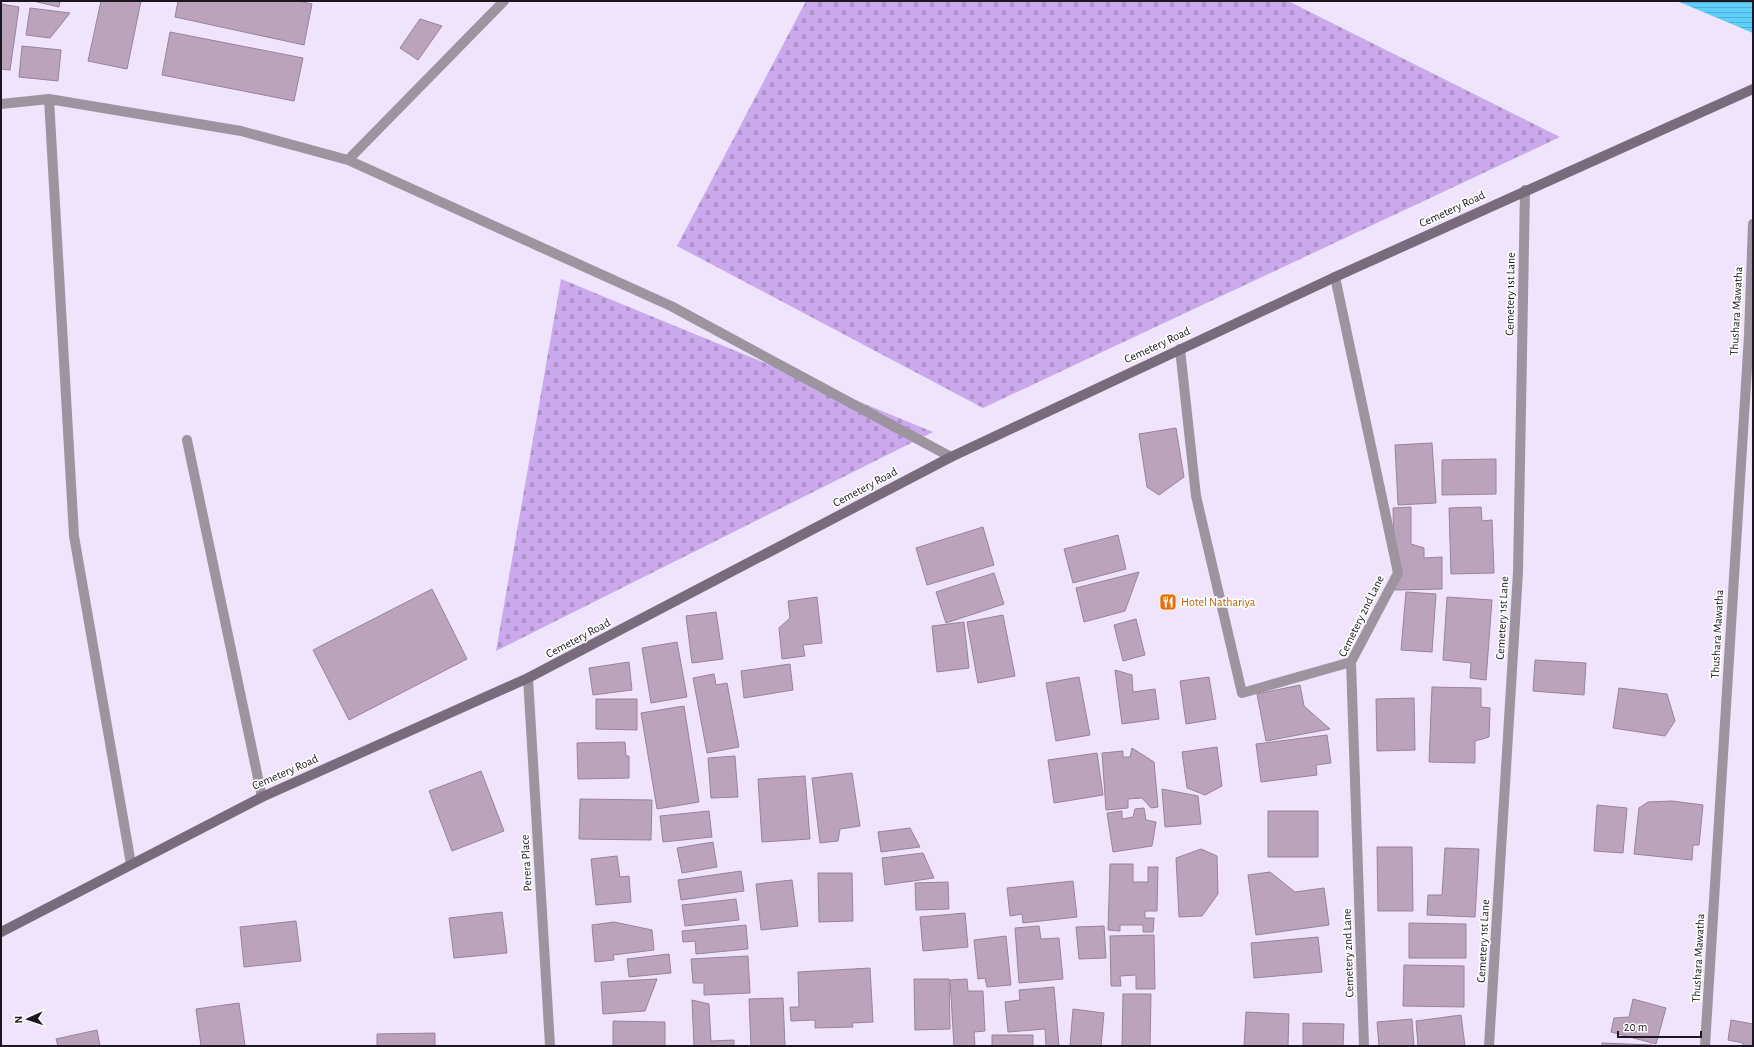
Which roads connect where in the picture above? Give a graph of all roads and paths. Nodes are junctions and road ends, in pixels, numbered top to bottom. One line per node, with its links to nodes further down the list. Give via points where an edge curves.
1 (503, 1): 5 (street)
2 (1753, 89): 6 (street, Cemetery Road)
3 (49, 99): 4 (street); 5 (street, via 241,131); 15 (street, via 74,536)
4 (1, 104)
5 (348, 160): 11 (street, via 671,306)
6 (1525, 190): 8 (street, Cemetery Road); 19 (street, Cemetery 1st Lane, via 1518,572)
7 (1753, 224): 20 (street, Thushara Mawatha, via 1748,350)
8 (1335, 277): 9 (street, Cemetery Road); 12 (street, Cemetery 2nd Lane, via 1398,573)
9 (1180, 349): 11 (street, Cemetery Road); 12 (street, via 1196,496 1242,693)
10 (187, 440): 14 (street)
11 (951, 457): 13 (street, Cemetery Road)
12 (1351, 662): 18 (street, Cemetery 2nd Lane)
13 (528, 678): 14 (street, Cemetery Road); 17 (street, Perera Place)
14 (262, 797): 15 (street, Cemetery Road)
15 (131, 864): 16 (street, Cemetery Road)
16 (1, 932)
17 (550, 1046)
18 (1364, 1046)
19 (1489, 1046)
20 (1705, 1046)

